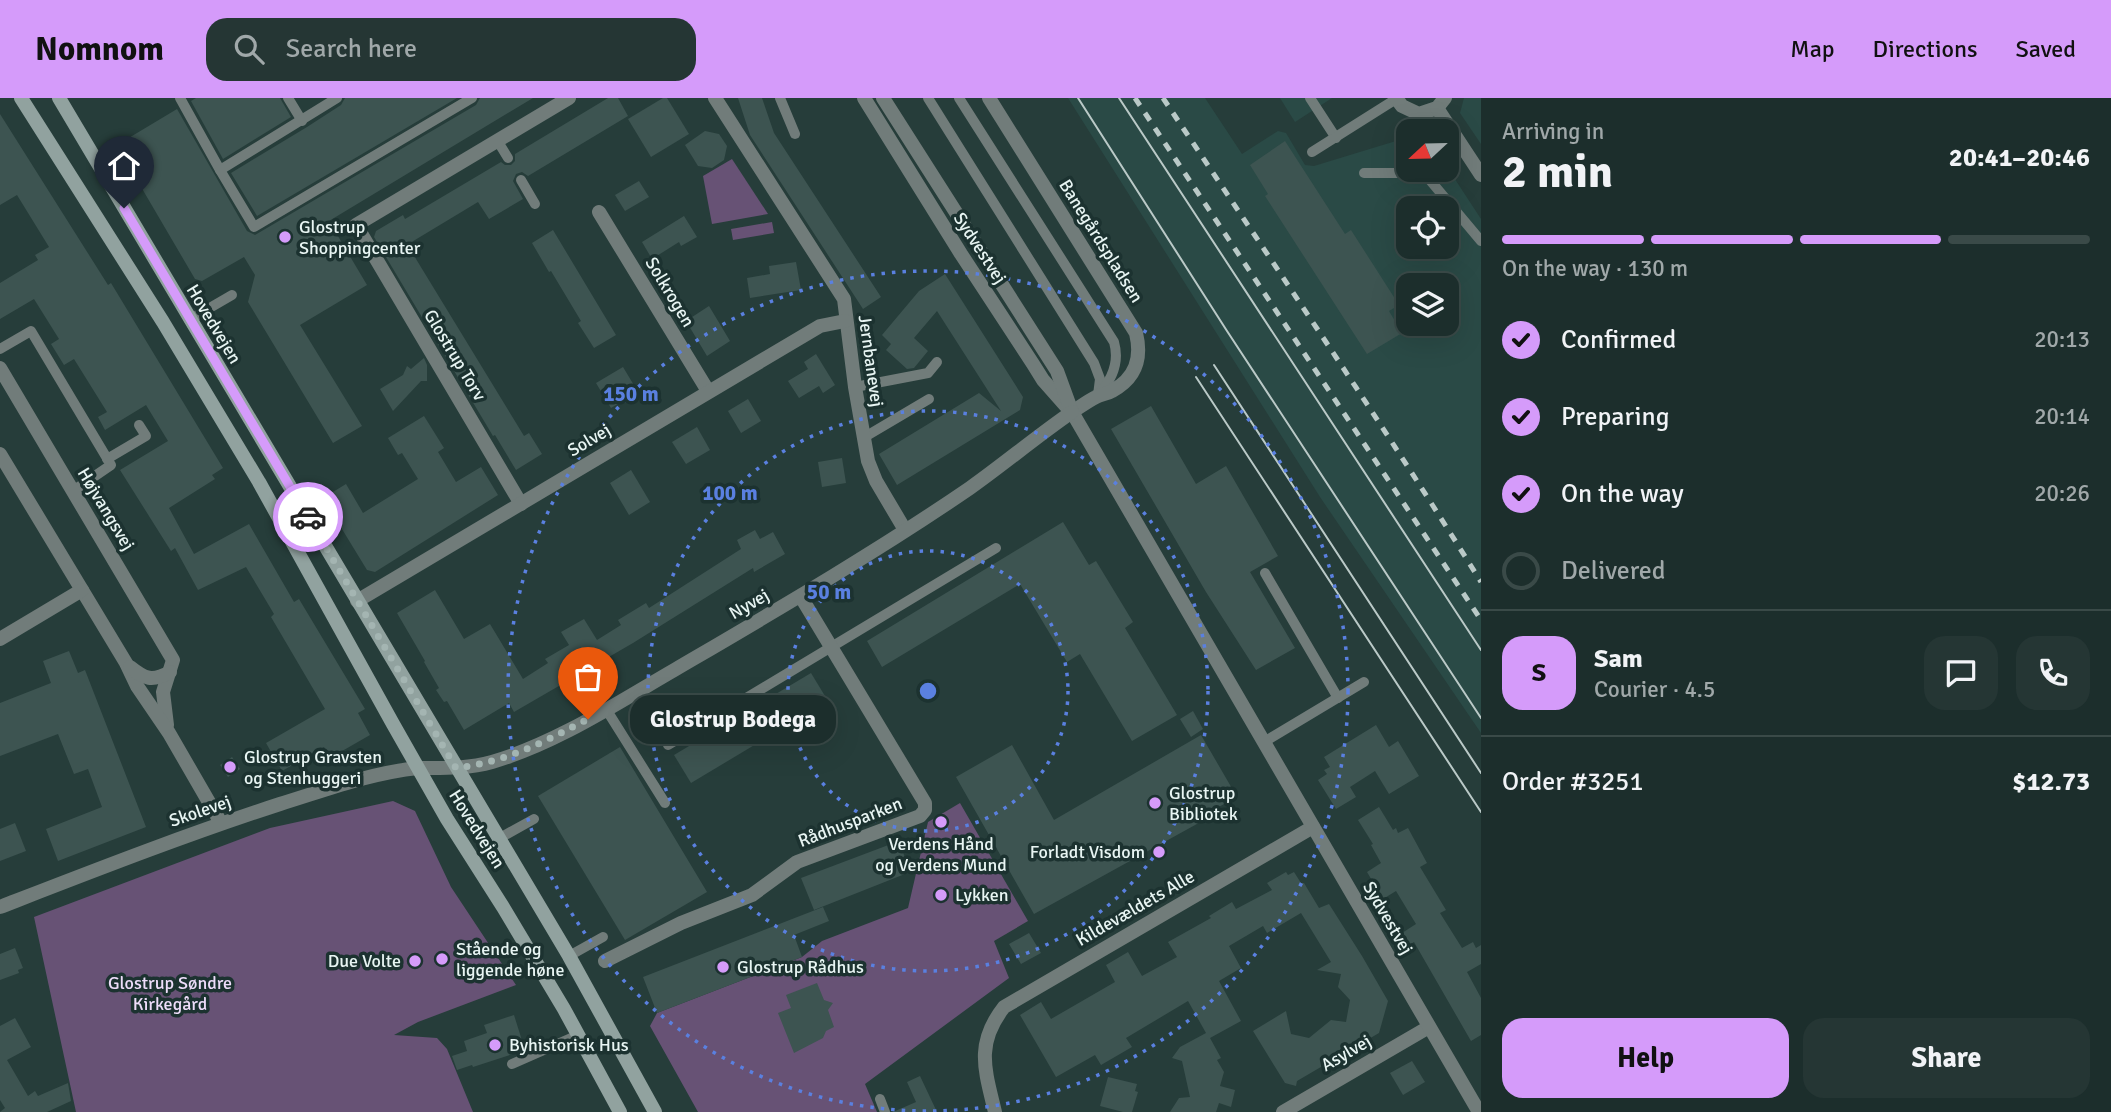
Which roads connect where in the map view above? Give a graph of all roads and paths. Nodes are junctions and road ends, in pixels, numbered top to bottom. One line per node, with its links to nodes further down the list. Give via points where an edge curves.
1 (21, 98): 64 (main road, Hovedvejen, via 259,482)
2 (59, 98): 32 (main road, Hovedvejen)
3 (180, 98): 24 (lane)
4 (288, 98): 18 (lane)
5 (337, 98): 18 (lane)
6 (471, 98): 24 (lane, via 254,227)
7 (569, 98): 21 (street)
8 (715, 98): 33 (street, Jernbanevej, via 844,299)
9 (780, 98): 19 (lane)
10 (864, 98): 41 (street, Sydvestvej, via 1043,380)
11 (883, 98): 41 (street, Sydvestvej, via 1057,371)
12 (928, 98): 39 (lane, via 1094,363 1100,379)
13 (959, 98): 39 (lane, Banegårdspladsen, via 1114,342 1114,370)
14 (989, 98): 39 (street, Banegårdspladsen, via 1136,333 1139,356 1135,368 1113,390)
15 (1310, 98): 20 (lane)
16 (1396, 98): 17 (street, via 1410,112 1429,112); 20 (lane)
17 (1441, 103): 26 (street)
18 (302, 121): 24 (lane)
19 (795, 134)
20 (1335, 138): 22 (lane)
21 (497, 140): 23 (lane); 47 (street, Glostrup Torv, via 356,225)
22 (1312, 152)
23 (508, 158)
24 (220, 170)
25 (1364, 173): 30 (lane, via 1424,173)
26 (1481, 175)
27 (521, 180): 28 (lane)
28 (535, 204)
29 (599, 212): 38 (street, Solkrogen)
30 (1481, 241)
31 (232, 295): 32 (lane)
32 (189, 320): 53 (main road, Hovedvejen)
33 (845, 321): 37 (street, Jernbanevej); 38 (street, Solvej, via 820,326)
34 (0, 349): 45 (lane, via 31,331)
35 (937, 362): 37 (lane, via 928,373)
36 (0, 368): 46 (street, Højvangsvej)
37 (855, 387): 43 (street, Jernbanevej)
38 (708, 391): 47 (street, Solvej)
39 (1098, 395): 41 (street, Banegårdspladsen)
40 (929, 399): 43 (lane)
41 (1072, 412): 48 (street, Nyvej); 62 (street, Sydvestvej)
42 (139, 425): 45 (lane, via 146,436)
43 (863, 438): 48 (street, Jernbanevej, via 871,471)
44 (0, 454): 51 (street, Højvangsvej)
45 (107, 459): 46 (lane, via 111,466)
46 (73, 491): 57 (street, Højvangsvej, via 173,660)
47 (520, 504): 53 (street, Solvej)
48 (905, 530): 52 (street, Nyvej)
49 (996, 548): 55 (lane)
50 (1265, 573): 59 (lane)
51 (82, 590): 54 (street); 56 (street, Højvangsvej)
52 (801, 597): 55 (street, Rådhusparken); 60 (street, Nyvej)
53 (357, 601): 65 (main road, Hovedvejen)
54 (0, 639)
55 (831, 647): 63 (lane); 74 (street, Rådhusparken, via 925,810 920,816 797,862 752,895 681,923)
56 (126, 663): 57 (street, via 147,679); 61 (street, Højvangsvej)
57 (170, 672): 61 (street, Højvangsvej, via 162,699)
58 (1364, 682): 59 (lane)
59 (1338, 698): 62 (lane)
60 (607, 709): 65 (street, Nyvej, via 514,755); 66 (lane)
61 (169, 733): 68 (street, Højvangsvej)
62 (1264, 742): 69 (street, Sydvestvej)
63 (668, 745)
64 (418, 768): 65 (street, Nyvej); 68 (street, Skolevej, via 368,776); 76 (main road, Hovedvejen)
65 (456, 768): 70 (main road, Hovedvejen)
66 (665, 803)
67 (534, 818): 70 (lane)
68 (221, 823): 71 (street, Skolevej)
69 (1313, 827): 75 (street, Sydvestvej); 82 (street, Kildevældets Alle, via 1003,1007 987,1035 984,1064)
70 (498, 839): 73 (main road, Hovedvejen)
71 (0, 907)
72 (603, 937): 73 (lane)
73 (569, 956): 80 (main road, Hovedvejen)
74 (605, 961)
75 (1429, 1027): 83 (street, Asylvej); 84 (street, Sydvestvej)
76 (578, 1035): 77 (lane); 79 (main road, Hovedvejen)
77 (512, 1064)
78 (880, 1099): 81 (lane)
79 (620, 1112)
80 (655, 1112)
81 (885, 1112)
82 (995, 1112)
83 (1283, 1112)
84 (1479, 1112)

